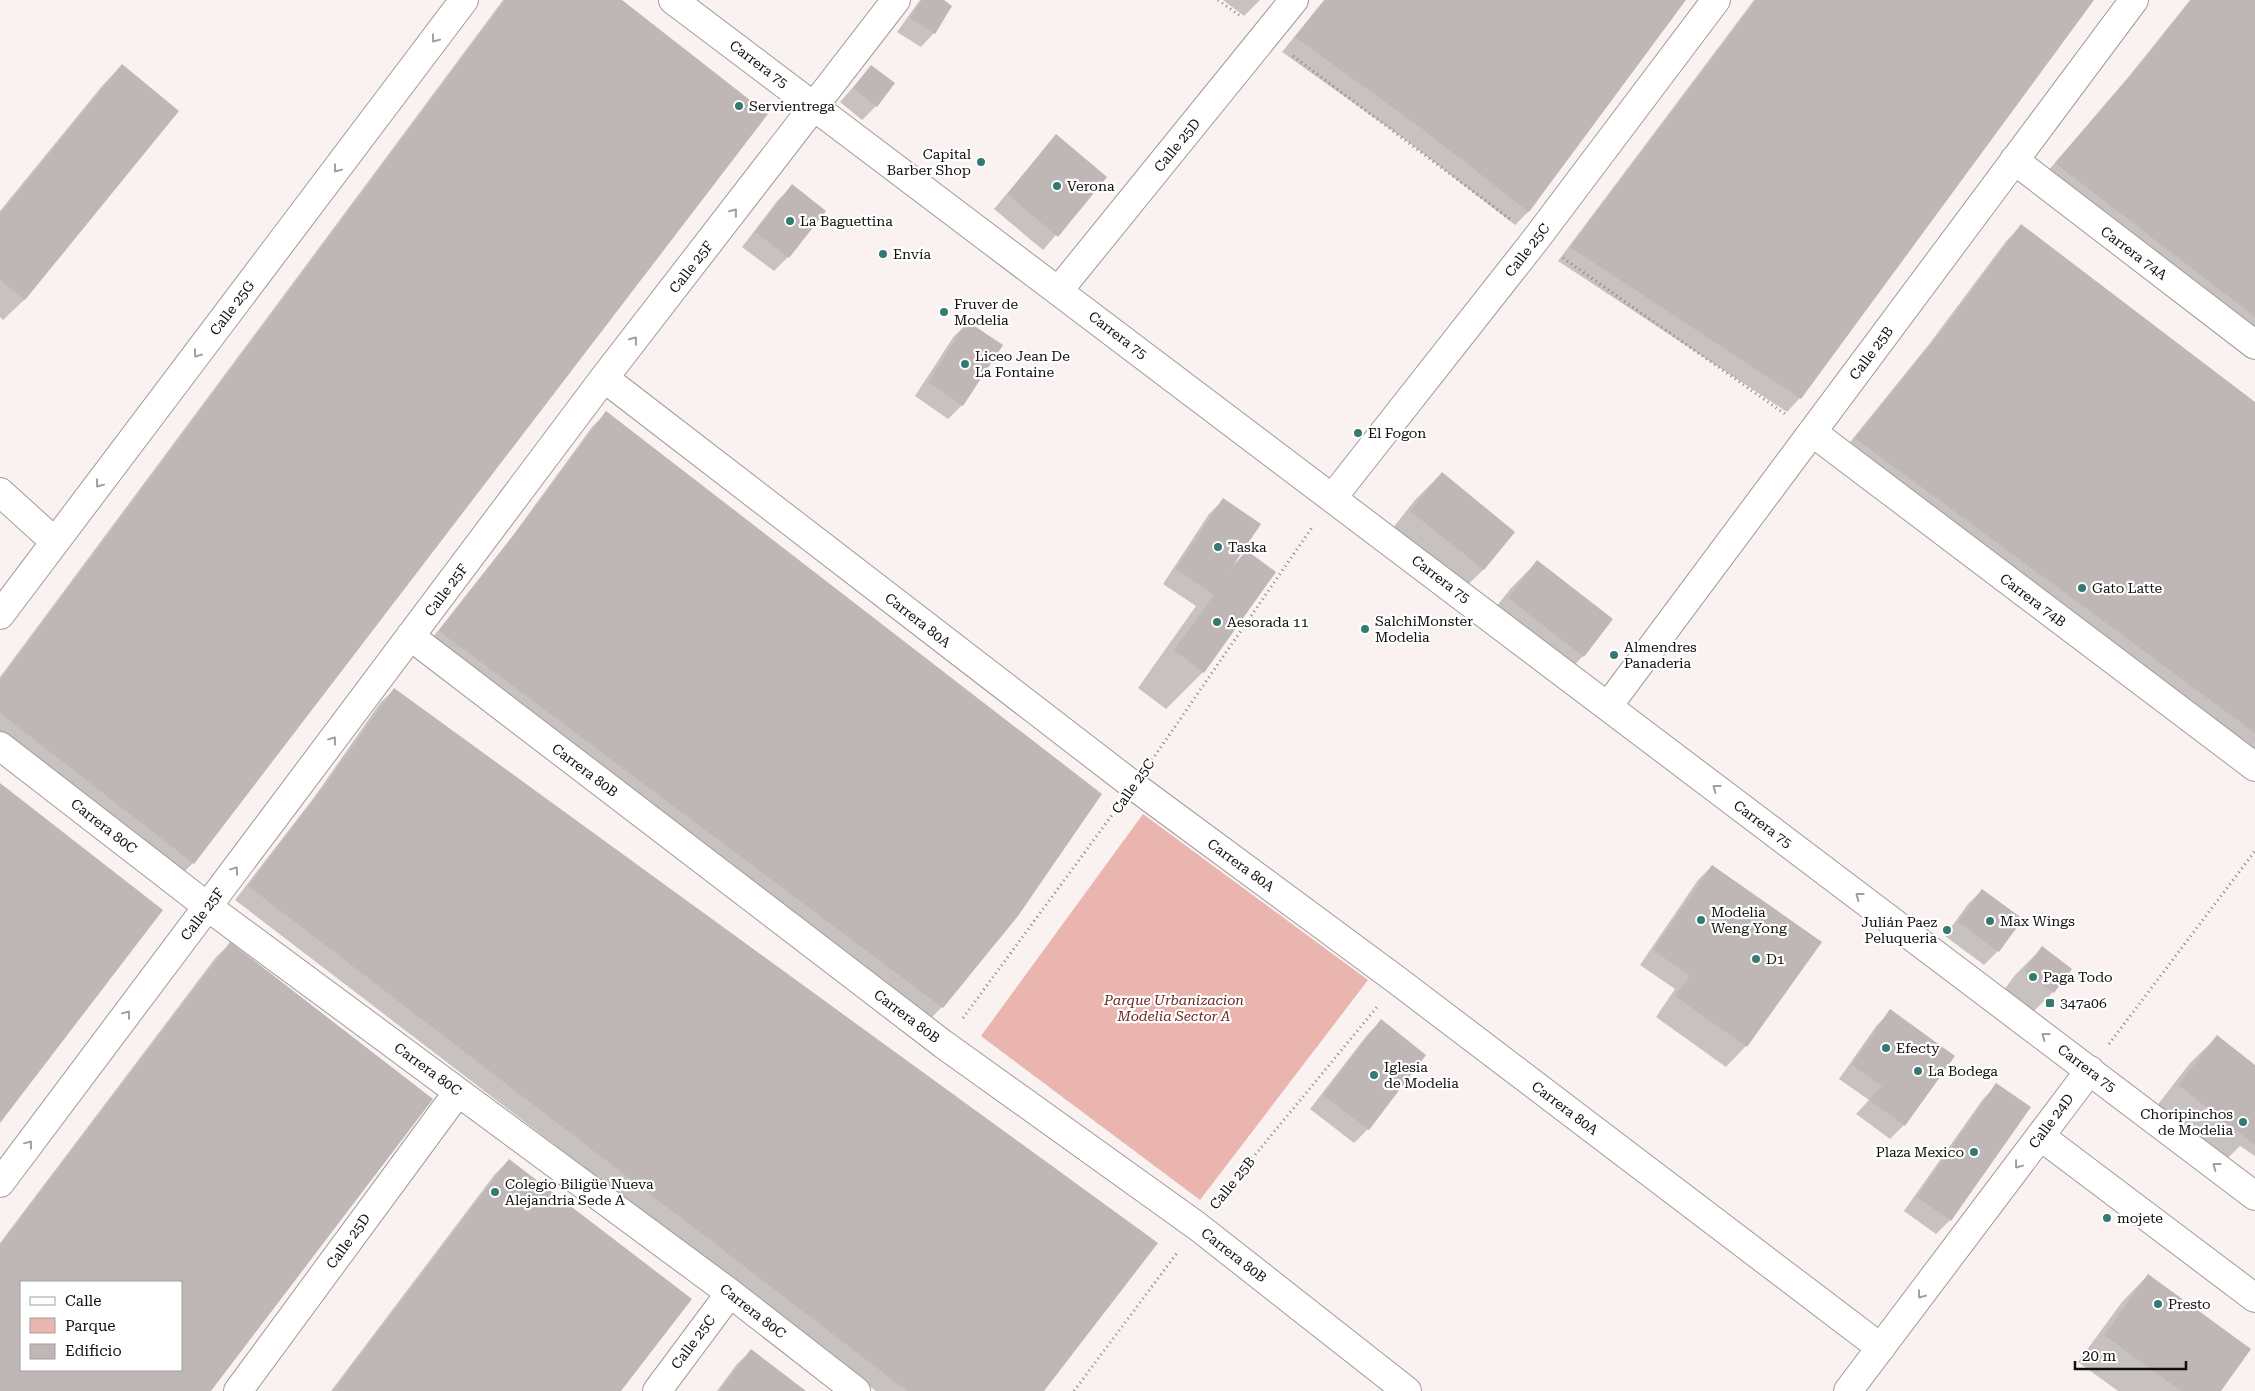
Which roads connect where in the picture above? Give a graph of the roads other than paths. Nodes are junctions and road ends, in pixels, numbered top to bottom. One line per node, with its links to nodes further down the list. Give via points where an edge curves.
1 (464, 0): 15 (street, Calle 25G, one-way to 15)
2 (673, 0): 7 (street, Carrera 75)
3 (896, 0): 7 (street, Calle 25F)
4 (1294, 0): 9 (street, Calle 25D)
5 (1716, 0): 14 (street, Calle 25C, via 1536,239)
6 (2134, 0): 8 (street, Calle 25B)
7 (816, 106): 9 (street, Carrera 75); 11 (street, Calle 25F, one-way to 7)
8 (2014, 160): 10 (street, Carrera 74A); 12 (street, Calle 25B)
9 (1058, 290): 14 (street, Carrera 75)
10 (2255, 345)
11 (604, 378): 17 (street, Calle 25F); 29 (street, Carrera 80A, via 1134,786 1398,981)
12 (1812, 432): 18 (street, Calle 25B); 20 (street, Carrera 74B)
13 (0, 492): 15 (street)
14 (1333, 497): 18 (street, Carrera 75)
15 (55, 542): 16 (street, Calle 25G)
16 (0, 615)
17 (410, 636): 21 (street, Calle 25F, one-way to 17); 33 (street, Carrera 80B, via 943,1044 1197,1226)
18 (1608, 706): 22 (street, Carrera 75, one-way to 18)
19 (0, 746): 21 (street, Carrera 80C)
20 (2255, 767)
21 (208, 906): 23 (street, Carrera 80C); 25 (street, Calle 25F, one-way to 21)
22 (2090, 1070): 24 (street, Calle 24D); 26 (street, Carrera 75, one-way to 22)
23 (458, 1092): 27 (street, Carrera 80C); 30 (street, Calle 25D)
24 (2040, 1136): 28 (street); 29 (street, Calle 24D, one-way to 29)
25 (0, 1183)
26 (2255, 1196)
27 (730, 1293): 31 (street, Calle 25C); 32 (street, Carrera 80C)
28 (2255, 1298)
29 (1880, 1348): 34 (street, Calle 24D)
30 (238, 1391)
31 (657, 1391)
32 (856, 1391)
33 (1406, 1391)
34 (1848, 1391)

